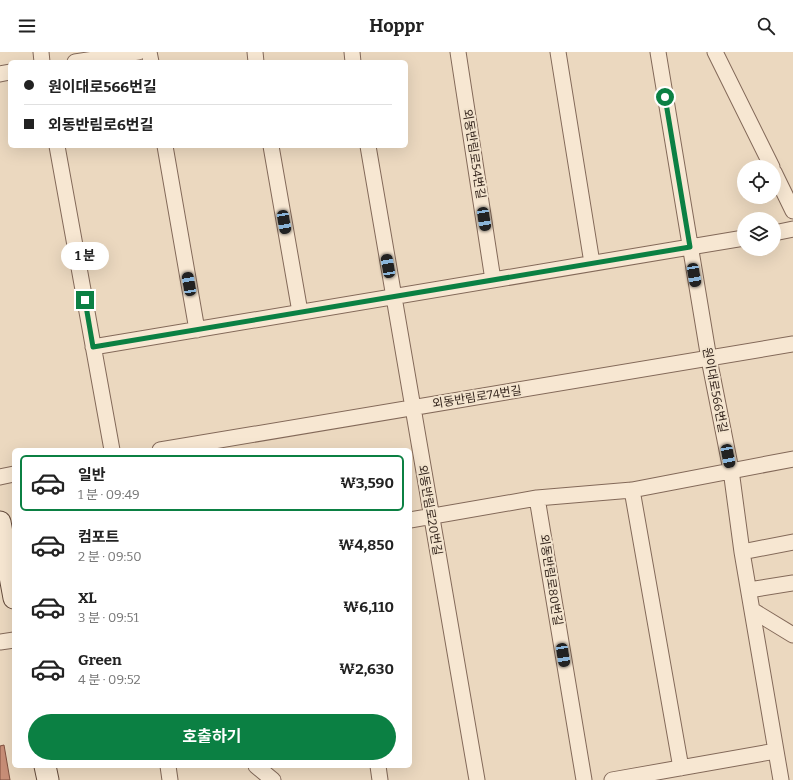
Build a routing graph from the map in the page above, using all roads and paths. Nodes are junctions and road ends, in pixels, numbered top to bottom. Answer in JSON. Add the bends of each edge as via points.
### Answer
{"nodes":[{"id":1,"x":138,"y":52,"type":"edge"},
{"id":2,"x":458,"y":52,"type":"edge"},
{"id":3,"x":558,"y":52,"type":"edge"},
{"id":4,"x":658,"y":52,"type":"edge"},
{"id":5,"x":715,"y":52,"type":"edge"},
{"id":6,"x":88,"y":60,"type":"edge"},
{"id":7,"x":57,"y":148,"type":"edge"},
{"id":8,"x":165,"y":148,"type":"edge"},
{"id":9,"x":271,"y":148,"type":"edge"},
{"id":10,"x":368,"y":148,"type":"edge"},
{"id":11,"x":769,"y":160,"type":"edge"},
{"id":12,"x":781,"y":186,"type":"edge"},
{"id":13,"x":793,"y":211,"type":"edge"},
{"id":14,"x":793,"y":229,"type":"edge"},
{"id":15,"x":781,"y":231,"type":"edge"},
{"id":16,"x":737,"y":239,"type":"edge"},
{"id":17,"x":690,"y":247,"type":"junction"},
{"id":18,"x":592,"y":263,"type":"junction"},
{"id":19,"x":493,"y":280,"type":"junction"},
{"id":20,"x":393,"y":296,"type":"junction"},
{"id":21,"x":300,"y":312,"type":"junction"},
{"id":22,"x":197,"y":330,"type":"junction"},
{"id":23,"x":793,"y":344,"type":"edge"},
{"id":24,"x":93,"y":347,"type":"junction"},
{"id":25,"x":709,"y":358,"type":"junction"},
{"id":26,"x":412,"y":408,"type":"junction"},
{"id":27,"x":112,"y":448,"type":"edge"},
{"id":28,"x":172,"y":448,"type":"edge"},
{"id":29,"x":793,"y":459,"type":"edge"},
{"id":30,"x":731,"y":470,"type":"junction"},
{"id":31,"x":12,"y":474,"type":"edge"},
{"id":32,"x":0,"y":477,"type":"edge"},
{"id":33,"x":632,"y":490,"type":"junction"},
{"id":34,"x":537,"y":498,"type":"junction"},
{"id":35,"x":431,"y":516,"type":"junction"},
{"id":36,"x":412,"y":520,"type":"edge"},
{"id":37,"x":0,"y":522,"type":"edge"},
{"id":38,"x":793,"y":542,"type":"edge"},
{"id":39,"x":742,"y":552,"type":"junction"},
{"id":40,"x":793,"y":583,"type":"edge"},
{"id":41,"x":12,"y":587,"type":"edge"},
{"id":42,"x":749,"y":590,"type":"junction"},
{"id":43,"x":752,"y":610,"type":"junction"},
{"id":44,"x":793,"y":635,"type":"edge"},
{"id":45,"x":12,"y":640,"type":"edge"},
{"id":46,"x":0,"y":642,"type":"edge"},
{"id":47,"x":776,"y":751,"type":"junction"},
{"id":48,"x":45,"y":768,"type":"edge"},
{"id":49,"x":168,"y":768,"type":"edge"},
{"id":50,"x":259,"y":768,"type":"edge"},
{"id":51,"x":274,"y":768,"type":"edge"},
{"id":52,"x":378,"y":768,"type":"edge"},
{"id":53,"x":682,"y":768,"type":"junction"},
{"id":54,"x":48,"y":780,"type":"edge"},
{"id":55,"x":170,"y":780,"type":"edge"},
{"id":56,"x":274,"y":780,"type":"edge"},
{"id":57,"x":380,"y":780,"type":"edge"},
{"id":58,"x":476,"y":780,"type":"edge"},
{"id":59,"x":584,"y":780,"type":"edge"},
{"id":60,"x":612,"y":780,"type":"edge"},
{"id":61,"x":781,"y":780,"type":"edge"}],
"edges":[{"from":1,"to":6,"type":"street"},
{"from":2,"to":19,"type":"street","name":"외동반림로54번길"},
{"from":3,"to":18,"type":"street"},
{"from":4,"to":17,"type":"street","name":"원이대로566번길"},
{"from":5,"to":11,"type":"street"},
{"from":7,"to":24,"type":"street"},
{"from":8,"to":22,"type":"street"},
{"from":9,"to":21,"type":"street"},
{"from":10,"to":20,"type":"street","name":"외동반림로20번길"},
{"from":12,"to":13,"type":"street"},
{"from":14,"to":15,"type":"street"},
{"from":16,"to":17,"type":"street"},
{"from":17,"to":18,"type":"street"},
{"from":17,"to":25,"type":"street","name":"원이대로566번길"},
{"from":18,"to":19,"type":"street"},
{"from":19,"to":20,"type":"street"},
{"from":20,"to":21,"type":"street"},
{"from":20,"to":26,"type":"street","name":"외동반림로20번길"},
{"from":21,"to":22,"type":"street"},
{"from":22,"to":24,"type":"street"},
{"from":23,"to":25,"type":"street","name":"외동반림로74번길"},
{"from":24,"to":27,"type":"street"},
{"from":25,"to":26,"type":"street","name":"외동반림로74번길"},
{"from":25,"to":30,"type":"street","name":"원이대로566번길"},
{"from":26,"to":28,"type":"street","name":"외동반림로74번길"},
{"from":26,"to":35,"type":"street","name":"외동반림로20번길"},
{"from":29,"to":30,"type":"street"},
{"from":30,"to":33,"type":"street"},
{"from":30,"to":39,"type":"street","name":"원이대로566번길"},
{"from":31,"to":32,"type":"street"},
{"from":33,"to":34,"type":"street"},
{"from":33,"to":53,"type":"street"},
{"from":34,"to":35,"type":"street"},
{"from":34,"to":59,"type":"street","name":"외동반림로80번길"},
{"from":35,"to":36,"type":"street"},
{"from":35,"to":58,"type":"street","name":"외동반림로20번길"},
{"from":37,"to":41,"type":"main road"},
{"from":38,"to":39,"type":"street"},
{"from":39,"to":42,"type":"street","name":"원이대로566번길"},
{"from":40,"to":42,"type":"street"},
{"from":42,"to":43,"type":"street","name":"원이대로566번길"},
{"from":43,"to":44,"type":"street"},
{"from":43,"to":47,"type":"street","name":"원이대로566번길"},
{"from":45,"to":46,"type":"street"},
{"from":47,"to":53,"type":"street"},
{"from":47,"to":61,"type":"street","name":"원이대로566번길"},
{"from":48,"to":54,"type":"main road"},
{"from":49,"to":55,"type":"street"},
{"from":50,"to":56,"type":"street"},
{"from":51,"to":56,"type":"street"},
{"from":52,"to":57,"type":"street"},
{"from":53,"to":60,"type":"street"}]}
